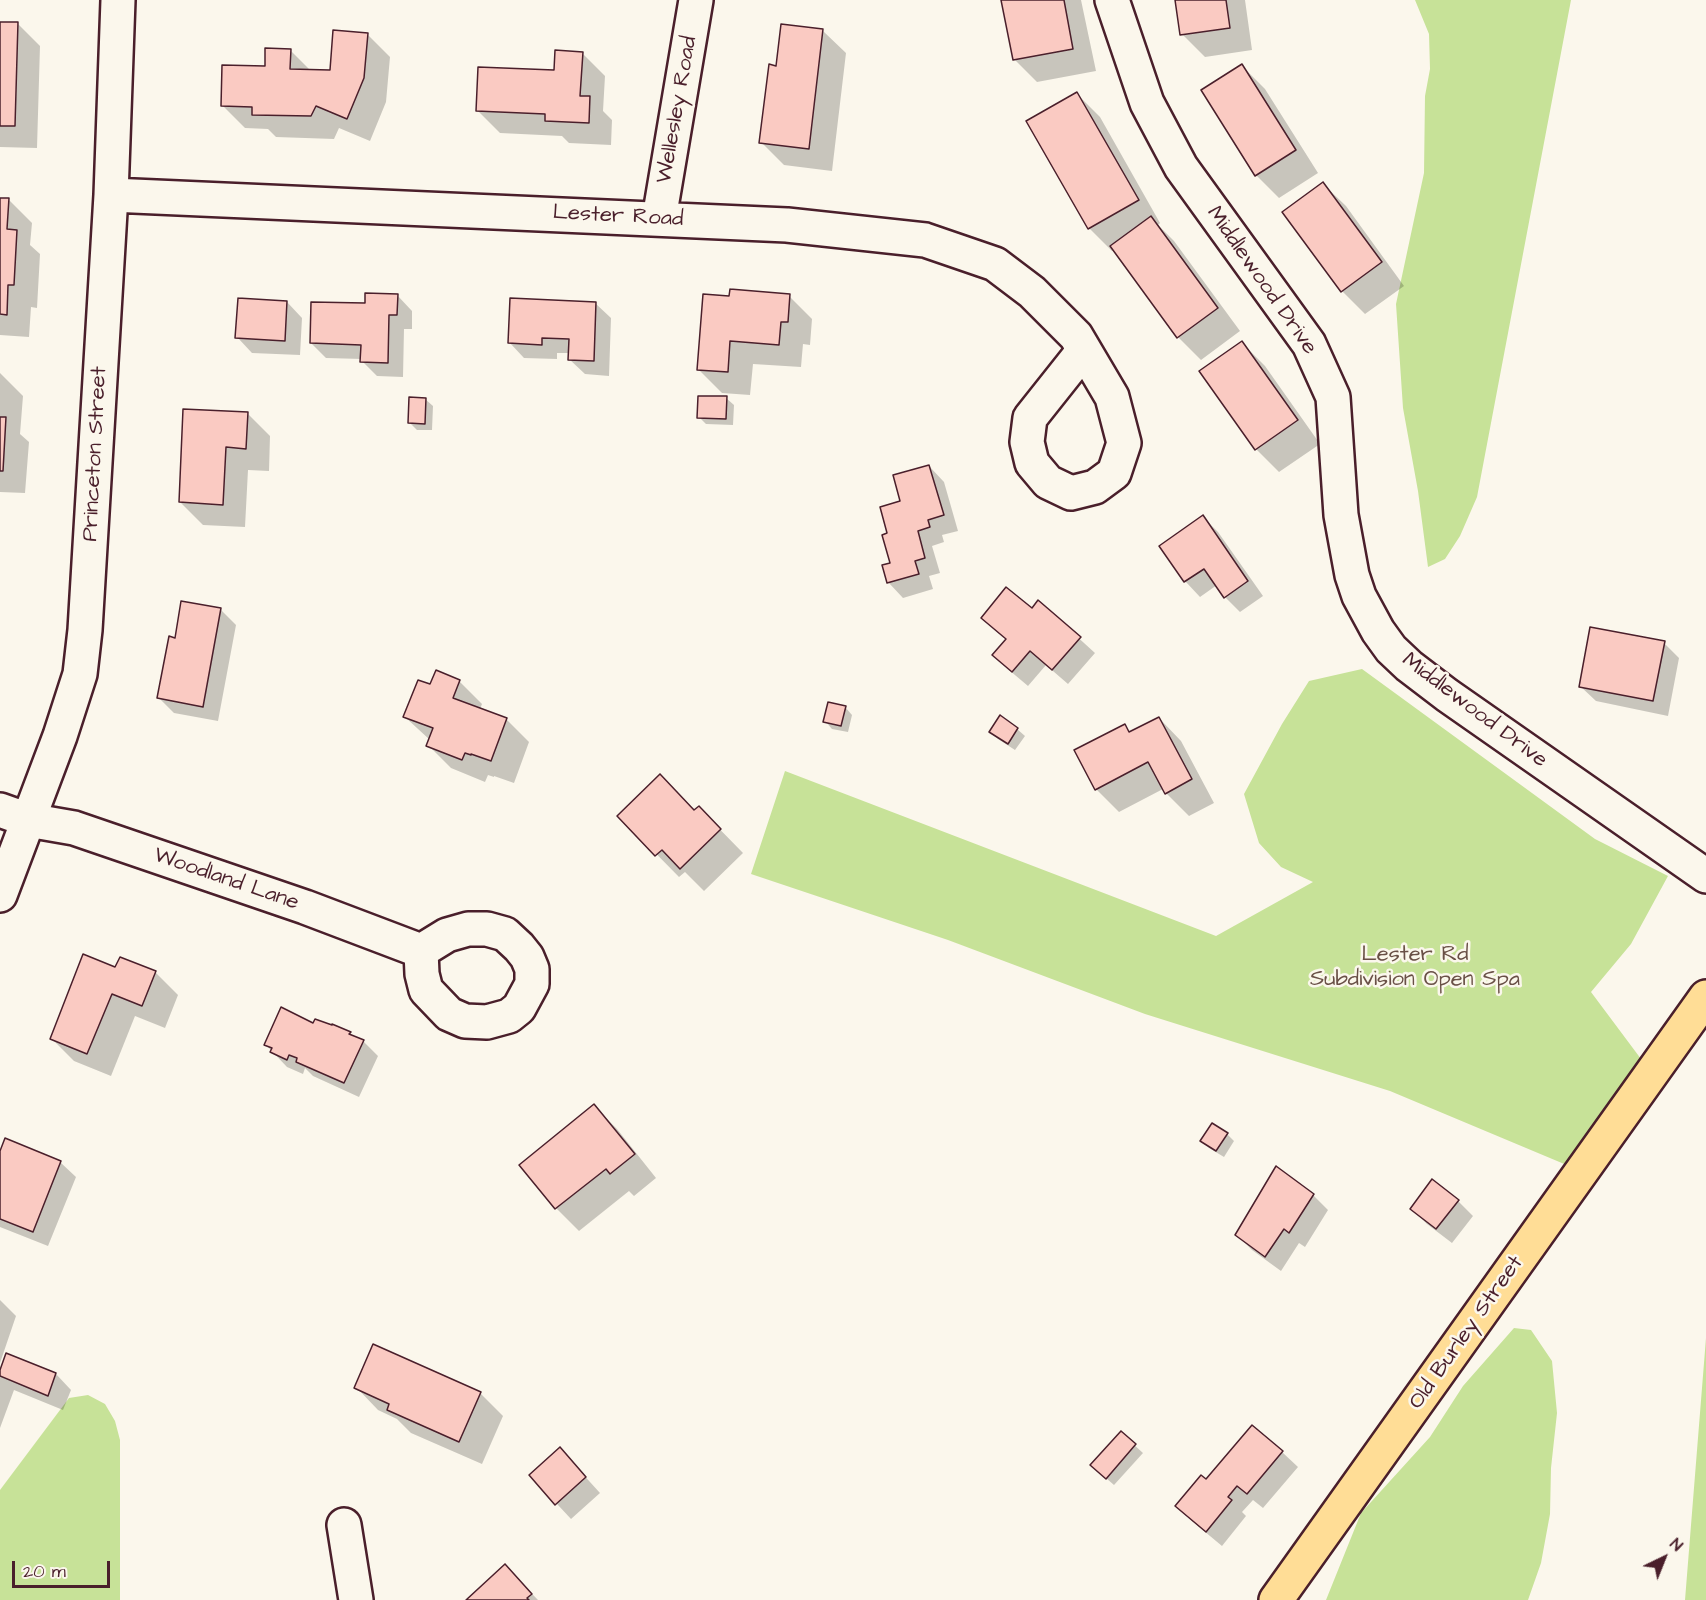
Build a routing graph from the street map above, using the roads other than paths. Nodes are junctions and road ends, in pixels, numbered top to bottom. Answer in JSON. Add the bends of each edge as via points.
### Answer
{"nodes":[{"id":1,"x":118,"y":0,"type":"edge"},
{"id":2,"x":696,"y":0,"type":"edge"},
{"id":3,"x":1112,"y":0,"type":"edge"},
{"id":4,"x":111,"y":195,"type":"junction"},
{"id":5,"x":659,"y":219,"type":"junction"},
{"id":6,"x":1084,"y":350,"type":"dead end"},
{"id":7,"x":14,"y":815,"type":"edge"},
{"id":8,"x":1706,"y":876,"type":"edge"},
{"id":9,"x":0,"y":895,"type":"edge"},
{"id":10,"x":421,"y":951,"type":"dead end"},
{"id":11,"x":1706,"y":997,"type":"edge"},
{"id":12,"x":344,"y":1525,"type":"dead end"},
{"id":13,"x":356,"y":1600,"type":"edge"},
{"id":14,"x":1276,"y":1600,"type":"edge"}],
"edges":[{"from":1,"to":4,"type":"street","name":"Princeton Street"},
{"from":2,"to":5,"type":"street","name":"Wellesley Road"},
{"from":3,"to":8,"type":"street","name":"Middlewood Drive","via":[[1147,103],[1181,167],[1309,344],[1333,397],[1341,515],[1352,575],[1378,631],[1391,649],[1447,695]]},
{"from":4,"to":5,"type":"street","name":"Lester Road"},
{"from":4,"to":7,"type":"street","name":"Princeton Street","via":[[80,674],[60,736]]},
{"from":5,"to":6,"type":"street","name":"Lester Road","via":[[787,225],[925,240],[995,264],[1032,291],[1076,336]]},
{"from":7,"to":9,"type":"street","name":"Princeton Street"},
{"from":7,"to":10,"type":"street","name":"Woodland Lane","via":[[74,828]]},
{"from":11,"to":14,"type":"main road","name":"Old Burley Street"},
{"from":12,"to":13,"type":"street"}]}
